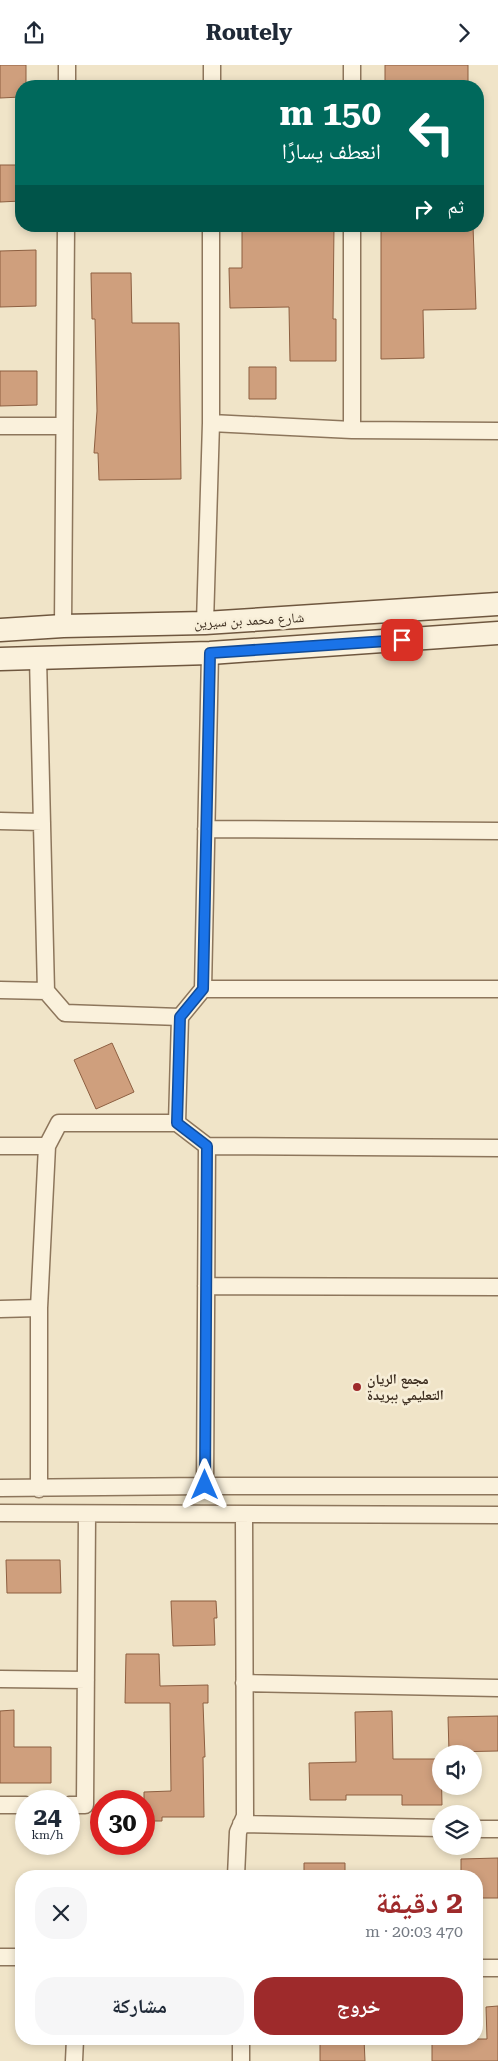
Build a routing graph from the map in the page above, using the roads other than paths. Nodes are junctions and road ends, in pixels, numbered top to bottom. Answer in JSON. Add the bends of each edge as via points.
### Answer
{"nodes":[{"id":1,"x":67,"y":65,"type":"edge"},
{"id":2,"x":212,"y":65,"type":"edge"},
{"id":3,"x":352,"y":65,"type":"edge"},
{"id":4,"x":67,"y":80,"type":"edge"},
{"id":5,"x":212,"y":80,"type":"edge"},
{"id":6,"x":352,"y":80,"type":"edge"},
{"id":7,"x":66,"y":232,"type":"edge"},
{"id":8,"x":211,"y":232,"type":"edge"},
{"id":9,"x":352,"y":232,"type":"edge"},
{"id":10,"x":211,"y":423,"type":"junction"},
{"id":11,"x":0,"y":426,"type":"edge"},
{"id":12,"x":64,"y":426,"type":"junction"},
{"id":13,"x":352,"y":430,"type":"junction"},
{"id":14,"x":498,"y":431,"type":"edge"},
{"id":15,"x":498,"y":604,"type":"edge"},
{"id":16,"x":205,"y":623,"type":"junction"},
{"id":17,"x":63,"y":626,"type":"junction"},
{"id":18,"x":0,"y":630,"type":"edge"},
{"id":19,"x":498,"y":633,"type":"edge"},
{"id":20,"x":210,"y":653,"type":"junction"},
{"id":21,"x":38,"y":658,"type":"junction"},
{"id":22,"x":0,"y":659,"type":"edge"},
{"id":23,"x":0,"y":821,"type":"edge"},
{"id":24,"x":42,"y":822,"type":"junction"},
{"id":25,"x":206,"y":829,"type":"junction"},
{"id":26,"x":498,"y":831,"type":"edge"},
{"id":27,"x":203,"y":989,"type":"junction"},
{"id":28,"x":498,"y":989,"type":"edge"},
{"id":29,"x":0,"y":990,"type":"edge"},
{"id":30,"x":46,"y":991,"type":"junction"},
{"id":31,"x":180,"y":1017,"type":"junction"},
{"id":32,"x":177,"y":1123,"type":"junction"},
{"id":33,"x":0,"y":1146,"type":"edge"},
{"id":34,"x":47,"y":1146,"type":"junction"},
{"id":35,"x":207,"y":1146,"type":"junction"},
{"id":36,"x":498,"y":1149,"type":"edge"},
{"id":37,"x":206,"y":1286,"type":"junction"},
{"id":38,"x":498,"y":1287,"type":"edge"},
{"id":39,"x":39,"y":1308,"type":"junction"},
{"id":40,"x":0,"y":1309,"type":"edge"},
{"id":41,"x":205,"y":1485,"type":"junction"},
{"id":42,"x":498,"y":1486,"type":"edge"},
{"id":43,"x":0,"y":1488,"type":"edge"},
{"id":44,"x":39,"y":1489,"type":"junction"},
{"id":45,"x":0,"y":1513,"type":"edge"},
{"id":46,"x":86,"y":1515,"type":"junction"},
{"id":47,"x":244,"y":1515,"type":"junction"},
{"id":48,"x":498,"y":1515,"type":"edge"},
{"id":49,"x":0,"y":1679,"type":"edge"},
{"id":50,"x":86,"y":1680,"type":"junction"},
{"id":51,"x":244,"y":1683,"type":"junction"},
{"id":52,"x":498,"y":1688,"type":"edge"},
{"id":53,"x":0,"y":1805,"type":"edge"},
{"id":54,"x":15,"y":1805,"type":"edge"},
{"id":55,"x":80,"y":1805,"type":"edge"},
{"id":56,"x":241,"y":1824,"type":"junction"},
{"id":57,"x":432,"y":1828,"type":"edge"},
{"id":58,"x":482,"y":1829,"type":"edge"},
{"id":59,"x":498,"y":1829,"type":"edge"},
{"id":60,"x":236,"y":1870,"type":"edge"},
{"id":61,"x":0,"y":1957,"type":"edge"},
{"id":62,"x":15,"y":1957,"type":"edge"},
{"id":63,"x":483,"y":1968,"type":"edge"},
{"id":64,"x":498,"y":1969,"type":"edge"},
{"id":65,"x":75,"y":2045,"type":"edge"},
{"id":66,"x":241,"y":2045,"type":"edge"},
{"id":67,"x":74,"y":2061,"type":"edge"},
{"id":68,"x":241,"y":2061,"type":"edge"}],
"edges":[{"from":1,"to":4,"type":"street"},
{"from":2,"to":5,"type":"street"},
{"from":3,"to":6,"type":"street"},
{"from":7,"to":12,"type":"street"},
{"from":8,"to":10,"type":"street"},
{"from":9,"to":13,"type":"street"},
{"from":10,"to":13,"type":"street"},
{"from":10,"to":16,"type":"street"},
{"from":11,"to":12,"type":"street"},
{"from":12,"to":17,"type":"street"},
{"from":13,"to":14,"type":"street"},
{"from":15,"to":16,"type":"street","name":"شارع محمد بن سيرين"},
{"from":16,"to":17,"type":"street","name":"شارع محمد بن سيرين"},
{"from":17,"to":18,"type":"street","name":"شارع محمد بن سيرين"},
{"from":19,"to":20,"type":"street"},
{"from":20,"to":21,"type":"street"},
{"from":20,"to":25,"type":"street"},
{"from":21,"to":22,"type":"street"},
{"from":21,"to":24,"type":"street"},
{"from":23,"to":24,"type":"street"},
{"from":24,"to":30,"type":"street"},
{"from":25,"to":26,"type":"street"},
{"from":25,"to":27,"type":"street"},
{"from":27,"to":28,"type":"street"},
{"from":27,"to":31,"type":"street"},
{"from":29,"to":30,"type":"street"},
{"from":30,"to":31,"type":"street","via":[[65,1013]]},
{"from":31,"to":32,"type":"street"},
{"from":32,"to":34,"type":"street","via":[[59,1123]]},
{"from":32,"to":35,"type":"street"},
{"from":33,"to":34,"type":"street"},
{"from":34,"to":39,"type":"street"},
{"from":35,"to":36,"type":"street"},
{"from":35,"to":37,"type":"street"},
{"from":37,"to":38,"type":"street"},
{"from":37,"to":41,"type":"street"},
{"from":39,"to":40,"type":"street"},
{"from":39,"to":44,"type":"street"},
{"from":41,"to":42,"type":"street"},
{"from":41,"to":44,"type":"street"},
{"from":43,"to":44,"type":"street"},
{"from":45,"to":46,"type":"street"},
{"from":46,"to":47,"type":"street"},
{"from":46,"to":50,"type":"street"},
{"from":47,"to":48,"type":"street"},
{"from":47,"to":51,"type":"street"},
{"from":49,"to":50,"type":"street"},
{"from":50,"to":55,"type":"street","via":[[85,1805]]},
{"from":51,"to":52,"type":"street"},
{"from":51,"to":56,"type":"street","via":[[245,1817]]},
{"from":53,"to":54,"type":"street"},
{"from":56,"to":57,"type":"street"},
{"from":56,"to":60,"type":"street"},
{"from":58,"to":59,"type":"street"},
{"from":61,"to":62,"type":"street"},
{"from":63,"to":64,"type":"street"},
{"from":65,"to":67,"type":"street"},
{"from":66,"to":68,"type":"street"}]}
